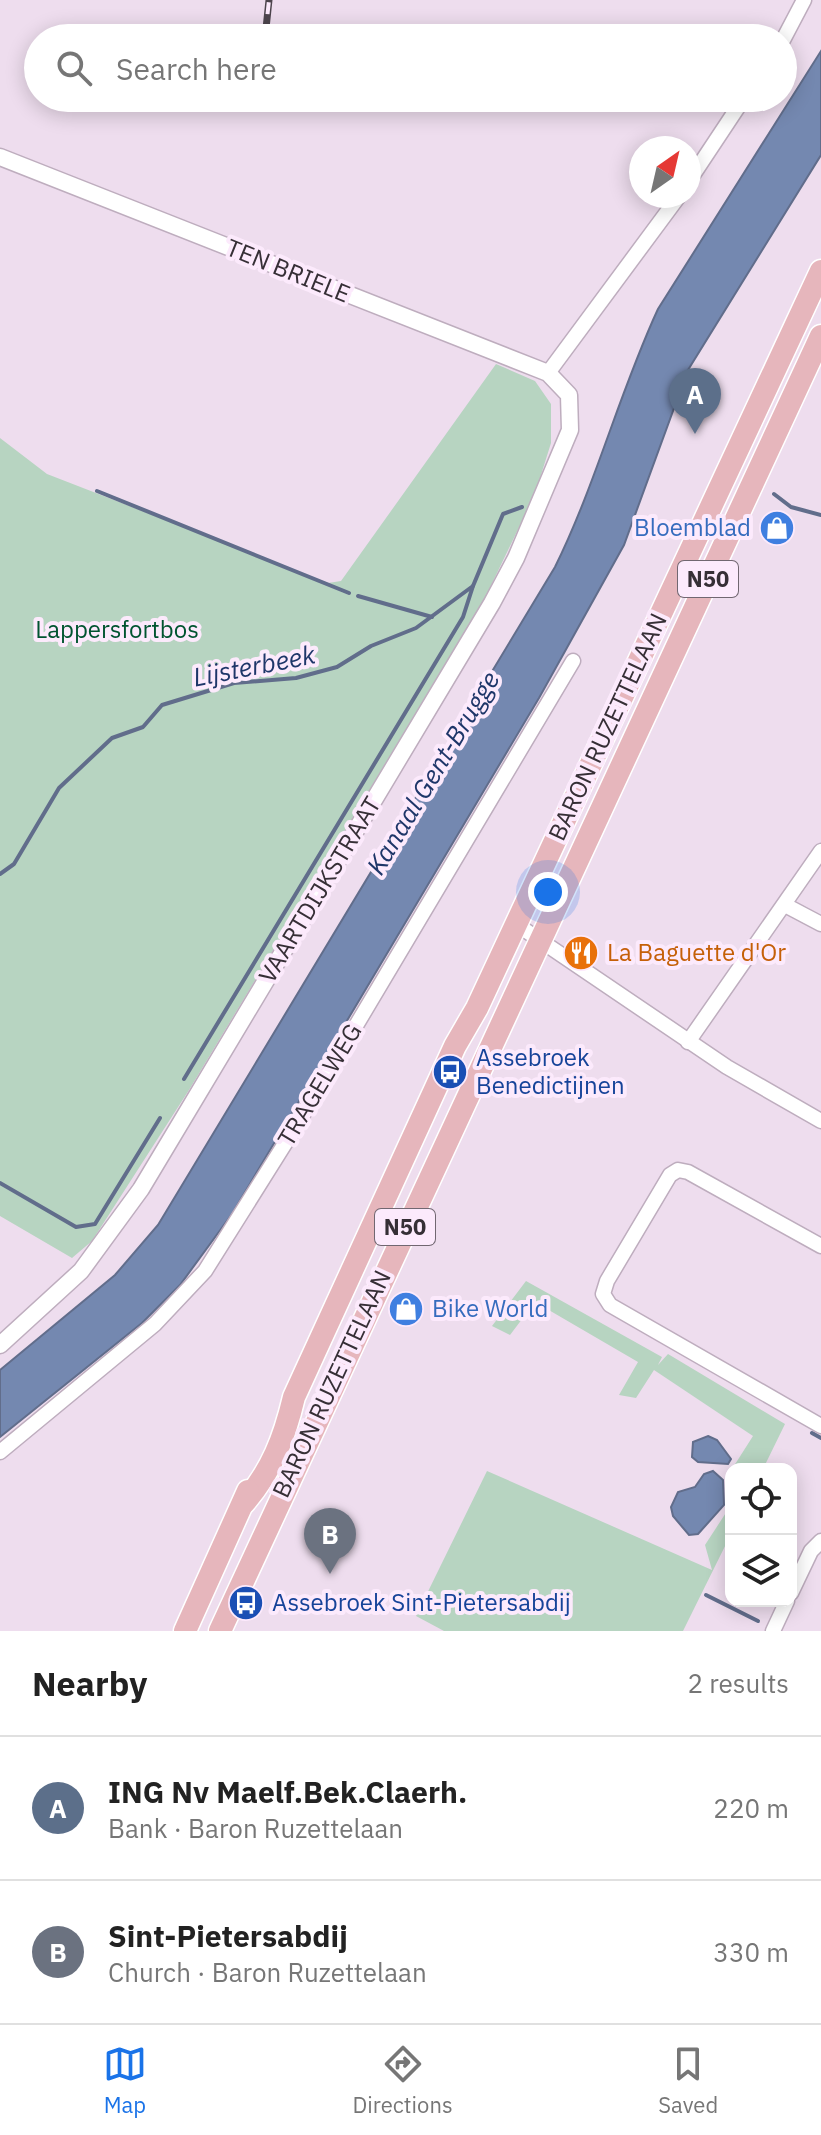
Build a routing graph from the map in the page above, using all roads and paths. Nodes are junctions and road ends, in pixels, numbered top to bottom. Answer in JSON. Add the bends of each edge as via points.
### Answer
{"nodes":[{"id":1,"x":804,"y":0,"type":"edge"},
{"id":2,"x":791,"y":24,"type":"edge"},
{"id":3,"x":735,"y":112,"type":"edge"},
{"id":4,"x":0,"y":157,"type":"edge"},
{"id":5,"x":701,"y":163,"type":"edge"},
{"id":6,"x":670,"y":208,"type":"edge"},
{"id":7,"x":821,"y":271,"type":"edge"},
{"id":8,"x":821,"y":336,"type":"edge"},
{"id":9,"x":548,"y":373,"type":"junction"},
{"id":10,"x":569,"y":395,"type":"joint"},
{"id":11,"x":573,"y":661,"type":"dead end"},
{"id":12,"x":821,"y":851,"type":"edge"},
{"id":13,"x":785,"y":905,"type":"junction"},
{"id":14,"x":516,"y":924,"type":"junction"},
{"id":15,"x":821,"y":924,"type":"edge"},
{"id":16,"x":544,"y":930,"type":"junction"},
{"id":17,"x":688,"y":1042,"type":"junction"},
{"id":18,"x":821,"y":1121,"type":"edge"},
{"id":19,"x":821,"y":1246,"type":"edge"},
{"id":20,"x":0,"y":1345,"type":"edge"},
{"id":21,"x":821,"y":1426,"type":"edge"},
{"id":22,"x":0,"y":1452,"type":"edge"},
{"id":23,"x":821,"y":1541,"type":"edge"},
{"id":24,"x":797,"y":1580,"type":"edge"},
{"id":25,"x":784,"y":1607,"type":"edge"},
{"id":26,"x":185,"y":1631,"type":"edge"},
{"id":27,"x":220,"y":1631,"type":"edge"},
{"id":28,"x":773,"y":1631,"type":"edge"}],
"edges":[{"from":1,"to":2,"type":"street"},
{"from":3,"to":5,"type":"street"},
{"from":4,"to":9,"type":"street","name":"TEN BRIELE"},
{"from":6,"to":9,"type":"street"},
{"from":7,"to":14,"type":"main road","name":"BARON RUZETTELAAN","number":"N50"},
{"from":8,"to":16,"type":"main road","name":"BARON RUZETTELAAN","number":"N50","via":[[594,821],[572,848],[553,886]]},
{"from":9,"to":10,"type":"street","name":"TEN BRIELE"},
{"from":10,"to":20,"type":"street","name":"VAARTDIJKSTRAAT","via":[[570,430],[516,558],[478,628],[141,1189],[81,1271]]},
{"from":11,"to":22,"type":"street","name":"TRAGELWEG","via":[[205,1271],[145,1333]]},
{"from":12,"to":13,"type":"street"},
{"from":13,"to":15,"type":"street"},
{"from":13,"to":17,"type":"street"},
{"from":14,"to":16,"type":"street"},
{"from":14,"to":26,"type":"main road","name":"BARON RUZETTELAAN","number":"N50","via":[[294,1397],[284,1439],[267,1476],[244,1503]]},
{"from":16,"to":17,"type":"street"},
{"from":16,"to":27,"type":"main road","name":"BARON RUZETTELAAN","number":"N50"},
{"from":17,"to":18,"type":"street"},
{"from":19,"to":21,"type":"street","via":[[678,1170],[670,1175],[603,1294],[610,1305]]},
{"from":23,"to":24,"type":"street"},
{"from":25,"to":28,"type":"street"}]}
